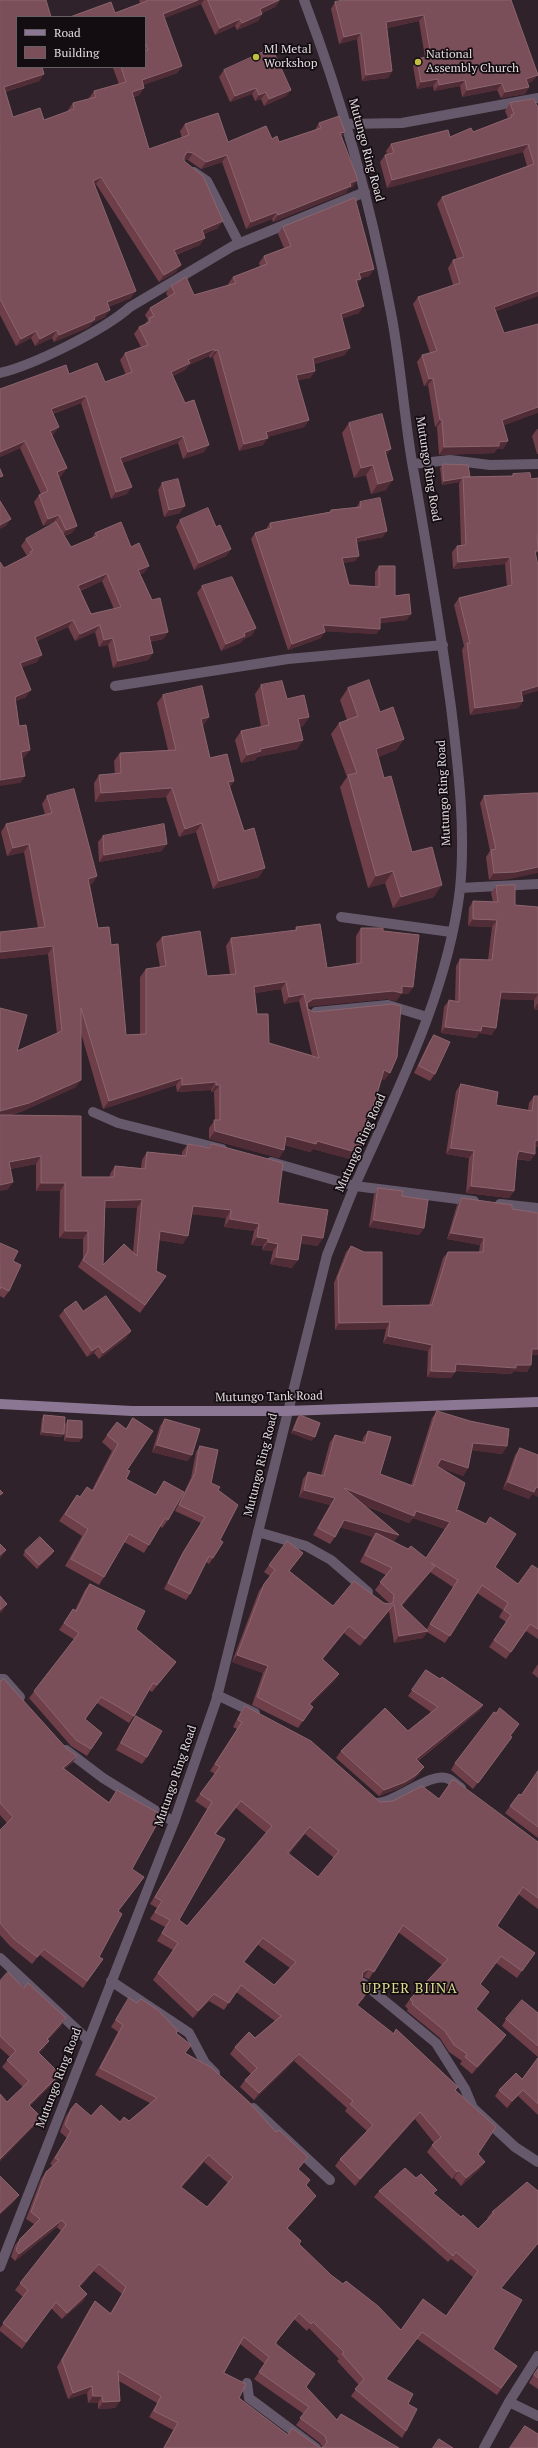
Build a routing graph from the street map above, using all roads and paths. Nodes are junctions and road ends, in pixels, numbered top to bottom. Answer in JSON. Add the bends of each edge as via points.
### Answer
{"nodes":[{"id":1,"x":304,"y":0,"type":"edge"},
{"id":2,"x":538,"y":98,"type":"edge"},
{"id":3,"x":347,"y":124,"type":"junction"},
{"id":4,"x":185,"y":165,"type":"edge"},
{"id":5,"x":365,"y":192,"type":"junction"},
{"id":6,"x":239,"y":243,"type":"junction"},
{"id":7,"x":0,"y":373,"type":"edge"},
{"id":8,"x":412,"y":464,"type":"junction"},
{"id":9,"x":538,"y":464,"type":"edge"},
{"id":10,"x":443,"y":644,"type":"junction"},
{"id":11,"x":115,"y":686,"type":"dead end"},
{"id":12,"x":538,"y":884,"type":"edge"},
{"id":13,"x":460,"y":888,"type":"junction"},
{"id":14,"x":341,"y":918,"type":"dead end"},
{"id":15,"x":451,"y":932,"type":"junction"},
{"id":16,"x":308,"y":1013,"type":"edge"},
{"id":17,"x":427,"y":1017,"type":"junction"},
{"id":18,"x":93,"y":1112,"type":"dead end"},
{"id":19,"x":231,"y":1151,"type":"edge"},
{"id":20,"x":260,"y":1160,"type":"edge"},
{"id":21,"x":355,"y":1186,"type":"junction"},
{"id":22,"x":538,"y":1208,"type":"edge"},
{"id":23,"x":538,"y":1402,"type":"edge"},
{"id":24,"x":0,"y":1404,"type":"edge"},
{"id":25,"x":287,"y":1411,"type":"junction"},
{"id":26,"x":258,"y":1532,"type":"junction"},
{"id":27,"x":377,"y":1600,"type":"edge"},
{"id":28,"x":0,"y":1679,"type":"edge"},
{"id":29,"x":218,"y":1695,"type":"junction"},
{"id":30,"x":25,"y":1703,"type":"edge"},
{"id":31,"x":265,"y":1718,"type":"edge"},
{"id":32,"x":56,"y":1739,"type":"edge"},
{"id":33,"x":472,"y":1796,"type":"edge"},
{"id":34,"x":371,"y":1798,"type":"edge"},
{"id":35,"x":174,"y":1822,"type":"junction"},
{"id":36,"x":0,"y":1958,"type":"edge"},
{"id":37,"x":111,"y":1981,"type":"junction"},
{"id":38,"x":363,"y":1983,"type":"edge"},
{"id":39,"x":88,"y":2040,"type":"junction"},
{"id":40,"x":222,"y":2079,"type":"edge"},
{"id":41,"x":245,"y":2100,"type":"edge"},
{"id":42,"x":538,"y":2162,"type":"edge"},
{"id":43,"x":330,"y":2180,"type":"dead end"},
{"id":44,"x":0,"y":2267,"type":"edge"},
{"id":45,"x":538,"y":2356,"type":"edge"},
{"id":46,"x":247,"y":2383,"type":"edge"},
{"id":47,"x":509,"y":2402,"type":"junction"},
{"id":48,"x":538,"y":2416,"type":"edge"},
{"id":49,"x":316,"y":2448,"type":"edge"},
{"id":50,"x":484,"y":2448,"type":"edge"}],
"edges":[{"from":1,"to":3,"type":"street","name":"Mutungo Ring Road"},
{"from":2,"to":3,"type":"street","via":[[402,123]]},
{"from":3,"to":5,"type":"street","name":"Mutungo Ring Road"},
{"from":4,"to":6,"type":"street","via":[[207,181]]},
{"from":5,"to":6,"type":"street"},
{"from":5,"to":8,"type":"street","name":"Mutungo Ring Road","via":[[392,315]]},
{"from":6,"to":7,"type":"street","via":[[80,339]]},
{"from":8,"to":9,"type":"street","via":[[450,460],[490,465]]},
{"from":8,"to":10,"type":"street","name":"Mutungo Ring Road"},
{"from":10,"to":11,"type":"street","via":[[288,658]]},
{"from":10,"to":13,"type":"street","name":"Mutungo Ring Road","via":[[458,763],[462,824]]},
{"from":12,"to":13,"type":"street"},
{"from":13,"to":15,"type":"street","name":"Mutungo Ring Road"},
{"from":14,"to":15,"type":"street"},
{"from":15,"to":17,"type":"street","name":"Mutungo Ring Road","via":[[447,955]]},
{"from":16,"to":17,"type":"street","via":[[388,1005]]},
{"from":17,"to":21,"type":"street","name":"Mutungo Ring Road","via":[[402,1083]]},
{"from":18,"to":19,"type":"street","via":[[118,1123]]},
{"from":20,"to":21,"type":"street"},
{"from":21,"to":22,"type":"street"},
{"from":21,"to":25,"type":"street","name":"Mutungo Ring Road","via":[[327,1255]]},
{"from":23,"to":25,"type":"street","name":"Mutungo Tank Road"},
{"from":24,"to":25,"type":"street","name":"Mutungo Tank Road","via":[[132,1411]]},
{"from":25,"to":26,"type":"street","name":"Mutungo Ring Road"},
{"from":26,"to":27,"type":"street","via":[[306,1546],[331,1560]]},
{"from":26,"to":29,"type":"street","name":"Mutungo Ring Road"},
{"from":28,"to":30,"type":"street","via":[[4,1679]]},
{"from":29,"to":31,"type":"street"},
{"from":29,"to":35,"type":"street","name":"Mutungo Ring Road"},
{"from":32,"to":35,"type":"street","via":[[67,1751],[102,1778]]},
{"from":33,"to":34,"type":"street","via":[[448,1778],[440,1777],[385,1803],[377,1803]]},
{"from":35,"to":37,"type":"street","name":"Mutungo Ring Road"},
{"from":36,"to":39,"type":"street"},
{"from":37,"to":39,"type":"street","name":"Mutungo Ring Road"},
{"from":37,"to":40,"type":"street","via":[[189,2033],[205,2063]]},
{"from":38,"to":42,"type":"street","via":[[436,2043],[465,2088],[473,2108],[515,2147]]},
{"from":39,"to":44,"type":"street","name":"Mutungo Ring Road"},
{"from":41,"to":43,"type":"street"},
{"from":45,"to":47,"type":"street"},
{"from":46,"to":49,"type":"street","via":[[248,2398]]},
{"from":47,"to":48,"type":"street"},
{"from":47,"to":50,"type":"street"}]}
